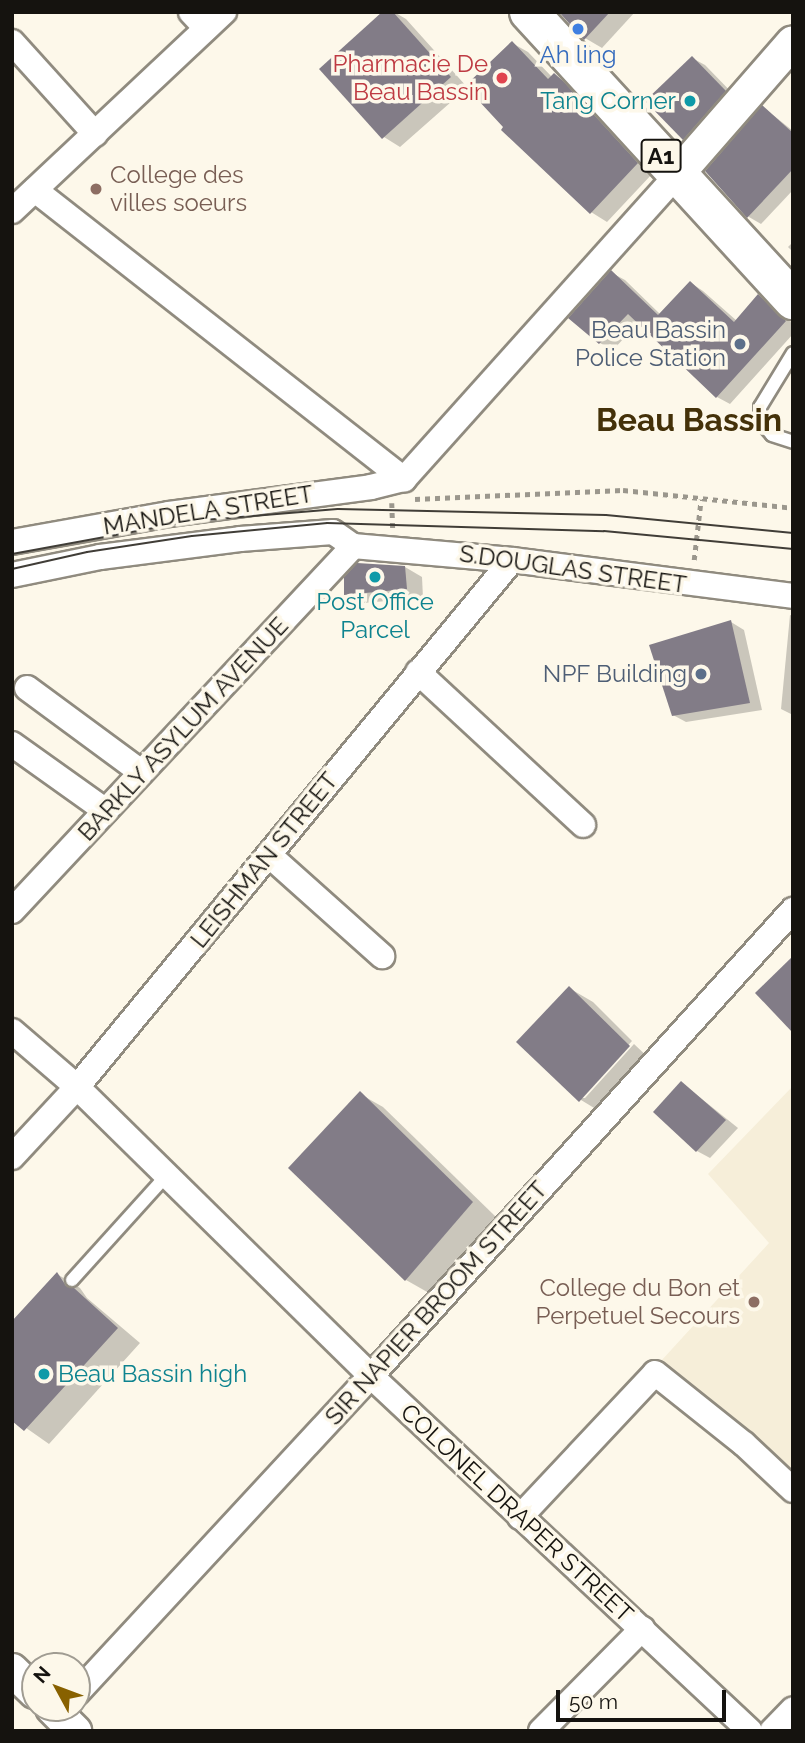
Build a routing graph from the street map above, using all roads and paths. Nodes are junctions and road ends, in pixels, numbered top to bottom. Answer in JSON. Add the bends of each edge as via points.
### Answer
{"nodes":[{"id":1,"x":529,"y":12,"type":"edge"},
{"id":2,"x":207,"y":17,"type":"edge"},
{"id":3,"x":793,"y":42,"type":"edge"},
{"id":4,"x":12,"y":43,"type":"edge"},
{"id":5,"x":95,"y":134,"type":"junction"},
{"id":6,"x":677,"y":175,"type":"junction"},
{"id":7,"x":34,"y":190,"type":"junction"},
{"id":8,"x":12,"y":211,"type":"edge"},
{"id":9,"x":793,"y":300,"type":"edge"},
{"id":10,"x":793,"y":354,"type":"edge"},
{"id":11,"x":793,"y":442,"type":"edge"},
{"id":12,"x":404,"y":479,"type":"junction"},
{"id":13,"x":701,"y":499,"type":"junction"},
{"id":14,"x":793,"y":509,"type":"edge"},
{"id":15,"x":12,"y":541,"type":"edge"},
{"id":16,"x":362,"y":546,"type":"junction"},
{"id":17,"x":512,"y":560,"type":"junction"},
{"id":18,"x":12,"y":575,"type":"edge"},
{"id":19,"x":692,"y":585,"type":"junction"},
{"id":20,"x":793,"y":596,"type":"edge"},
{"id":21,"x":418,"y":672,"type":"junction"},
{"id":22,"x":27,"y":688,"type":"dead end"},
{"id":23,"x":12,"y":744,"type":"edge"},
{"id":24,"x":141,"y":772,"type":"junction"},
{"id":25,"x":106,"y":811,"type":"junction"},
{"id":26,"x":583,"y":825,"type":"dead end"},
{"id":27,"x":269,"y":855,"type":"junction"},
{"id":28,"x":12,"y":911,"type":"edge"},
{"id":29,"x":793,"y":911,"type":"edge"},
{"id":30,"x":382,"y":956,"type":"dead end"},
{"id":31,"x":12,"y":1031,"type":"edge"},
{"id":32,"x":77,"y":1087,"type":"junction"},
{"id":33,"x":12,"y":1157,"type":"edge"},
{"id":34,"x":167,"y":1175,"type":"junction"},
{"id":35,"x":72,"y":1280,"type":"dead end"},
{"id":36,"x":371,"y":1376,"type":"junction"},
{"id":37,"x":793,"y":1490,"type":"edge"},
{"id":38,"x":520,"y":1517,"type":"junction"},
{"id":39,"x":642,"y":1629,"type":"junction"},
{"id":40,"x":91,"y":1683,"type":"edge"},
{"id":41,"x":793,"y":1709,"type":"edge"},
{"id":42,"x":541,"y":1731,"type":"edge"},
{"id":43,"x":750,"y":1731,"type":"edge"},
{"id":44,"x":772,"y":1731,"type":"edge"}],
"edges":[{"from":1,"to":6,"type":"main road","number":"A1"},
{"from":2,"to":5,"type":"street"},
{"from":3,"to":6,"type":"street"},
{"from":4,"to":5,"type":"street"},
{"from":5,"to":7,"type":"street"},
{"from":6,"to":9,"type":"main road","number":"A1"},
{"from":6,"to":12,"type":"street"},
{"from":7,"to":8,"type":"street"},
{"from":7,"to":12,"type":"street"},
{"from":10,"to":11,"type":"lane","via":[[760,407],[760,421],[772,435]]},
{"from":12,"to":15,"type":"street","name":"MANDELA STREET"},
{"from":13,"to":14,"type":"path"},
{"from":13,"to":16,"type":"path","via":[[623,490],[392,500],[393,530],[371,530]]},
{"from":13,"to":19,"type":"path"},
{"from":16,"to":17,"type":"street","name":"S.DOUGLAS STREET"},
{"from":16,"to":18,"type":"street","name":"S.DOUGLAS STREET","via":[[333,532],[240,539],[100,557]]},
{"from":16,"to":24,"type":"street","name":"BARKLY ASYLUM AVENUE"},
{"from":17,"to":19,"type":"street","name":"S.DOUGLAS STREET"},
{"from":17,"to":21,"type":"street","name":"LEISHMAN STREET"},
{"from":19,"to":20,"type":"street","name":"S.DOUGLAS STREET"},
{"from":21,"to":26,"type":"street"},
{"from":21,"to":27,"type":"street","name":"LEISHMAN STREET"},
{"from":22,"to":24,"type":"street"},
{"from":23,"to":25,"type":"street"},
{"from":24,"to":25,"type":"street","name":"BARKLY ASYLUM AVENUE"},
{"from":25,"to":28,"type":"street","name":"BARKLY ASYLUM AVENUE"},
{"from":27,"to":30,"type":"street"},
{"from":27,"to":32,"type":"street","name":"LEISHMAN STREET"},
{"from":29,"to":36,"type":"street","name":"SIR NAPIER BROOM STREET"},
{"from":31,"to":32,"type":"street","name":"COLONEL DRAPER STREET"},
{"from":32,"to":33,"type":"street","name":"LEISHMAN STREET"},
{"from":32,"to":34,"type":"street","name":"COLONEL DRAPER STREET"},
{"from":34,"to":35,"type":"lane"},
{"from":34,"to":36,"type":"street","name":"COLONEL DRAPER STREET"},
{"from":36,"to":38,"type":"street","name":"COLONEL DRAPER STREET"},
{"from":36,"to":40,"type":"street","name":"SIR NAPIER BROOM STREET"},
{"from":37,"to":38,"type":"street","via":[[655,1373]]},
{"from":38,"to":39,"type":"street","name":"COLONEL DRAPER STREET"},
{"from":39,"to":42,"type":"street"},
{"from":39,"to":43,"type":"street","name":"COLONEL DRAPER STREET"},
{"from":41,"to":44,"type":"street"}]}
